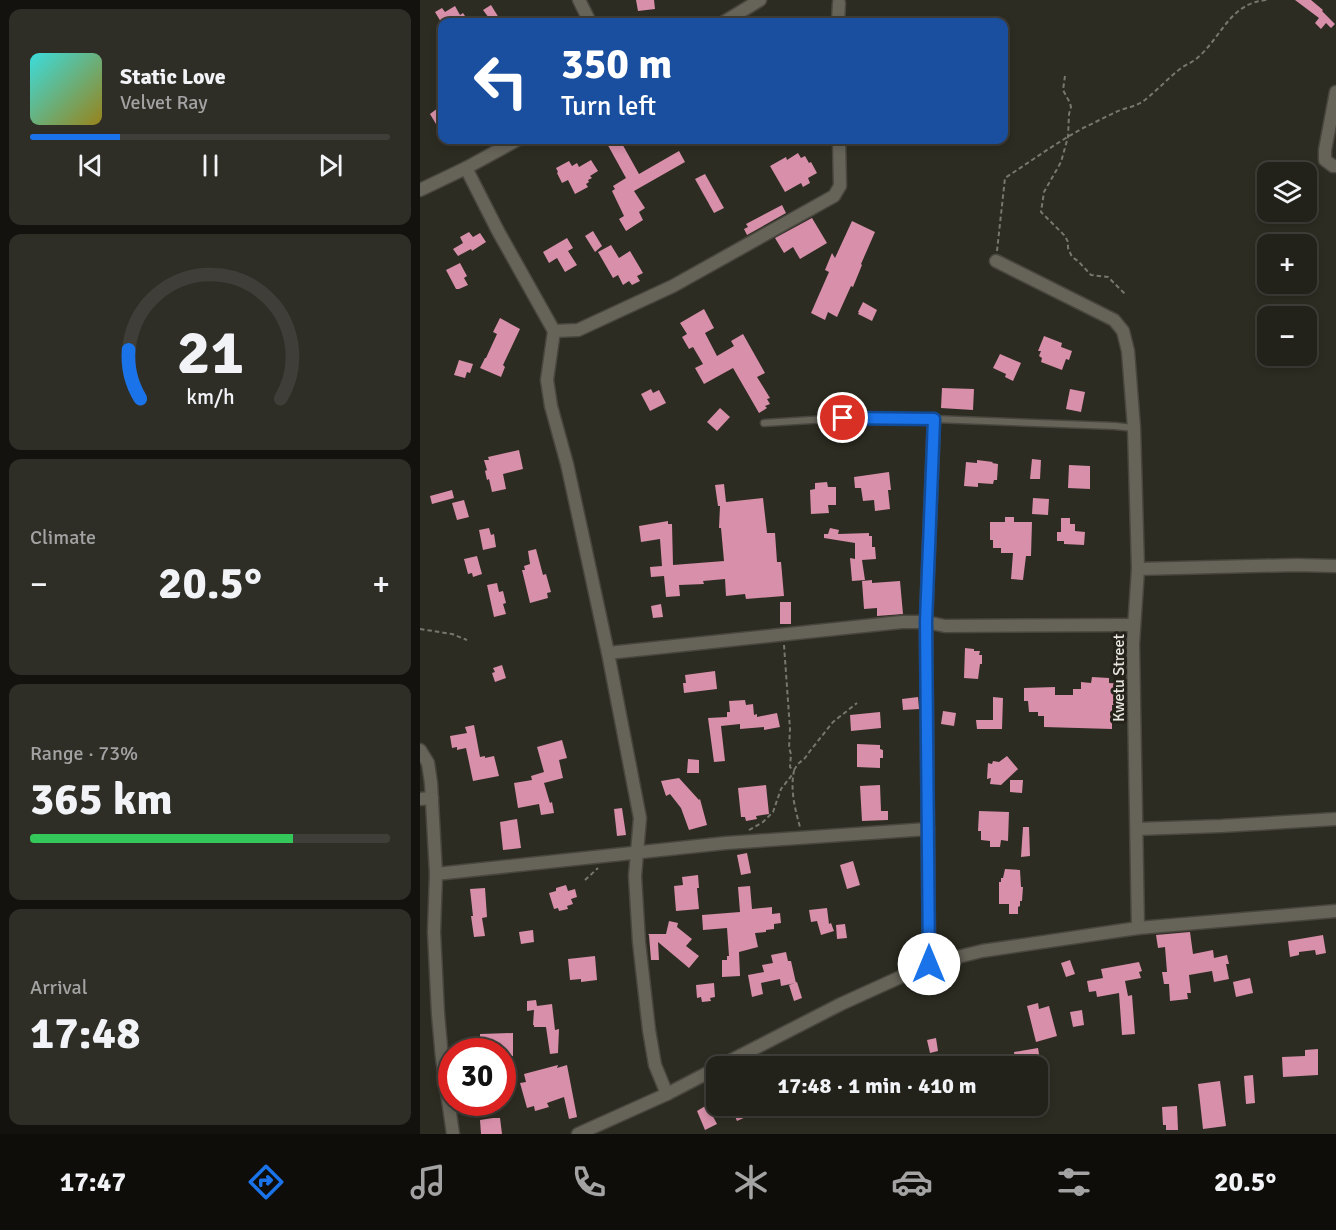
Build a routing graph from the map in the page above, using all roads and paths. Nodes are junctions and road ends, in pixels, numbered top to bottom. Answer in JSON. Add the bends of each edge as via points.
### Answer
{"nodes":[{"id":1,"x":579,"y":0,"type":"edge"},
{"id":2,"x":760,"y":0,"type":"edge"},
{"id":3,"x":1268,"y":0,"type":"edge"},
{"id":4,"x":839,"y":3,"type":"dead end"},
{"id":5,"x":588,"y":18,"type":"edge"},
{"id":6,"x":731,"y":18,"type":"edge"},
{"id":7,"x":838,"y":18,"type":"edge"},
{"id":8,"x":1065,"y":76,"type":"dead end"},
{"id":9,"x":1336,"y":92,"type":"edge"},
{"id":10,"x":1068,"y":137,"type":"junction"},
{"id":11,"x":510,"y":144,"type":"edge"},
{"id":12,"x":839,"y":144,"type":"edge"},
{"id":13,"x":1336,"y":166,"type":"edge"},
{"id":14,"x":466,"y":168,"type":"junction"},
{"id":15,"x":420,"y":190,"type":"edge"},
{"id":16,"x":996,"y":261,"type":"joint"},
{"id":17,"x":1125,"y":294,"type":"dead end"},
{"id":18,"x":554,"y":331,"type":"junction"},
{"id":19,"x":934,"y":419,"type":"junction"},
{"id":20,"x":764,"y":423,"type":"dead end"},
{"id":21,"x":1134,"y":428,"type":"junction"},
{"id":22,"x":1336,"y":566,"type":"edge"},
{"id":23,"x":1138,"y":569,"type":"junction"},
{"id":24,"x":926,"y":622,"type":"junction"},
{"id":25,"x":1134,"y":625,"type":"junction"},
{"id":26,"x":420,"y":629,"type":"edge"},
{"id":27,"x":783,"y":634,"type":"junction"},
{"id":28,"x":467,"y":640,"type":"dead end"},
{"id":29,"x":608,"y":653,"type":"junction"},
{"id":30,"x":857,"y":703,"type":"dead end"},
{"id":31,"x":420,"y":750,"type":"edge"},
{"id":32,"x":794,"y":771,"type":"junction"},
{"id":33,"x":426,"y":799,"type":"edge"},
{"id":34,"x":1336,"y":819,"type":"edge"},
{"id":35,"x":928,"y":829,"type":"junction"},
{"id":36,"x":1137,"y":829,"type":"junction"},
{"id":37,"x":744,"y":834,"type":"dead end"},
{"id":38,"x":797,"y":838,"type":"junction"},
{"id":39,"x":637,"y":853,"type":"junction"},
{"id":40,"x":436,"y":874,"type":"junction"},
{"id":41,"x":1336,"y":911,"type":"edge"},
{"id":42,"x":1138,"y":928,"type":"junction"},
{"id":43,"x":929,"y":964,"type":"junction"},
{"id":44,"x":739,"y":1056,"type":"edge"},
{"id":45,"x":706,"y":1073,"type":"edge"},
{"id":46,"x":667,"y":1094,"type":"junction"},
{"id":47,"x":453,"y":1134,"type":"edge"},
{"id":48,"x":578,"y":1134,"type":"edge"}],
"edges":[{"from":1,"to":5,"type":"street"},
{"from":2,"to":6,"type":"street"},
{"from":3,"to":10,"type":"path","via":[[1243,6],[1195,60],[1139,104]]},
{"from":4,"to":7,"type":"street"},
{"from":8,"to":10,"type":"path","via":[[1063,90],[1071,106]]},
{"from":9,"to":13,"type":"street","via":[[1325,150],[1325,160]]},
{"from":10,"to":16,"type":"path","via":[[1005,178]]},
{"from":10,"to":17,"type":"path","via":[[1061,162],[1044,192],[1041,212],[1065,236],[1072,257],[1091,275],[1108,278]]},
{"from":11,"to":14,"type":"street"},
{"from":12,"to":18,"type":"street","via":[[840,186],[834,196],[673,286],[578,330]]},
{"from":14,"to":15,"type":"street"},
{"from":14,"to":18,"type":"street"},
{"from":16,"to":21,"type":"street","name":"Kwetu Street","via":[[1114,320],[1123,332],[1128,351]]},
{"from":18,"to":29,"type":"street","via":[[548,380],[551,406]]},
{"from":19,"to":20,"type":"lane","via":[[843,418]]},
{"from":19,"to":21,"type":"lane"},
{"from":19,"to":24,"type":"street"},
{"from":21,"to":23,"type":"street","name":"Kwetu Street"},
{"from":22,"to":23,"type":"street"},
{"from":23,"to":25,"type":"street","name":"Kwetu Street"},
{"from":24,"to":25,"type":"street","via":[[945,626]]},
{"from":24,"to":27,"type":"street"},
{"from":24,"to":35,"type":"street"},
{"from":25,"to":36,"type":"street","name":"Kwetu Street"},
{"from":26,"to":28,"type":"path"},
{"from":27,"to":29,"type":"street"},
{"from":27,"to":32,"type":"path","via":[[790,767]]},
{"from":29,"to":39,"type":"street","via":[[640,818]]},
{"from":30,"to":32,"type":"path","via":[[833,722]]},
{"from":31,"to":33,"type":"street","via":[[428,763],[431,783]]},
{"from":32,"to":37,"type":"path","via":[[781,789],[773,812]]},
{"from":32,"to":38,"type":"path","via":[[794,811],[800,830]]},
{"from":33,"to":40,"type":"street"},
{"from":34,"to":36,"type":"street"},
{"from":35,"to":38,"type":"street"},
{"from":35,"to":43,"type":"street"},
{"from":36,"to":42,"type":"street","name":"Kwetu Street"},
{"from":38,"to":39,"type":"street"},
{"from":39,"to":40,"type":"street"},
{"from":39,"to":46,"type":"street","via":[[639,942],[649,1030],[655,1065]]},
{"from":40,"to":47,"type":"street","via":[[438,1014]]},
{"from":41,"to":42,"type":"street"},
{"from":42,"to":43,"type":"street","via":[[982,951]]},
{"from":43,"to":44,"type":"street"},
{"from":45,"to":46,"type":"street"},
{"from":46,"to":48,"type":"street"}]}
